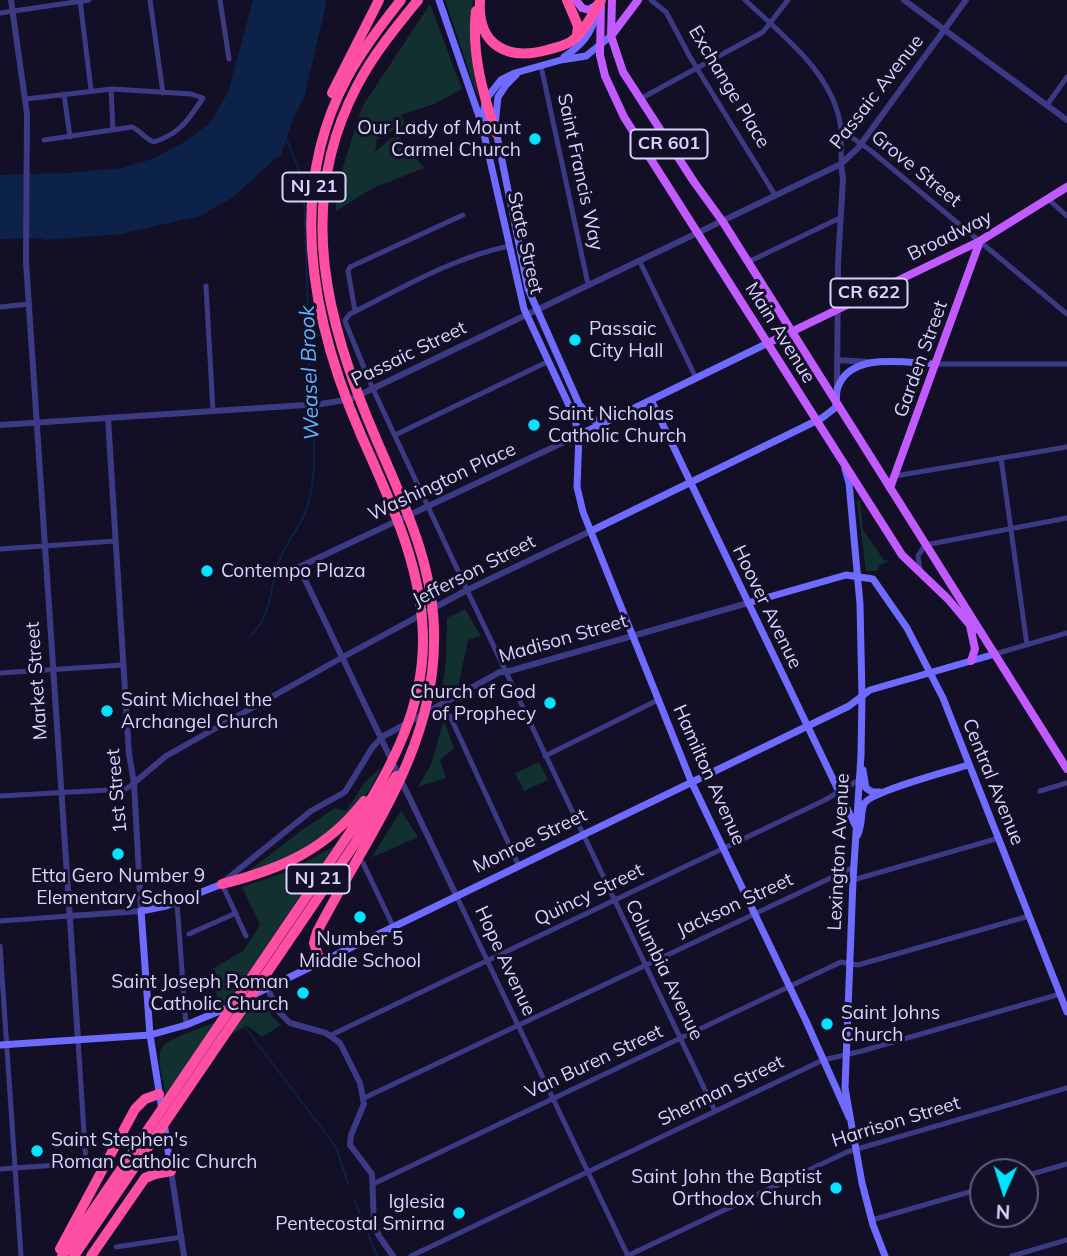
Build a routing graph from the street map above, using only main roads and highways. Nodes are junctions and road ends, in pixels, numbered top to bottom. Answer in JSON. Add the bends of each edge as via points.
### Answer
{"nodes":[{"id":1,"x":379,"y":0,"type":"edge"},
{"id":2,"x":401,"y":0,"type":"edge"},
{"id":3,"x":418,"y":0,"type":"edge"},
{"id":4,"x":439,"y":0,"type":"edge"},
{"id":5,"x":479,"y":0,"type":"edge"},
{"id":6,"x":567,"y":0,"type":"edge"},
{"id":7,"x":576,"y":0,"type":"edge"},
{"id":8,"x":601,"y":0,"type":"edge"},
{"id":9,"x":612,"y":0,"type":"edge"},
{"id":10,"x":638,"y":0,"type":"edge"},
{"id":11,"x":611,"y":36,"type":"junction"},
{"id":12,"x":575,"y":38,"type":"junction"},
{"id":13,"x":600,"y":46,"type":"junction"},
{"id":14,"x":561,"y":60,"type":"junction"},
{"id":15,"x":524,"y":70,"type":"junction"},
{"id":16,"x":486,"y":99,"type":"junction"},
{"id":17,"x":483,"y":130,"type":"junction"},
{"id":18,"x":496,"y":133,"type":"junction"},
{"id":19,"x":1067,"y":187,"type":"edge"},
{"id":20,"x":314,"y":190,"type":"junction"},
{"id":21,"x":980,"y":241,"type":"junction"},
{"id":22,"x":790,"y":332,"type":"junction"},
{"id":23,"x":768,"y":343,"type":"junction"},
{"id":24,"x":935,"y":364,"type":"junction"},
{"id":25,"x":651,"y":400,"type":"junction"},
{"id":26,"x":837,"y":405,"type":"junction"},
{"id":27,"x":817,"y":421,"type":"junction"},
{"id":28,"x":605,"y":422,"type":"junction"},
{"id":29,"x":579,"y":435,"type":"junction"},
{"id":30,"x":835,"y":449,"type":"junction"},
{"id":31,"x":690,"y":483,"type":"junction"},
{"id":32,"x":890,"y":488,"type":"junction"},
{"id":33,"x":591,"y":531,"type":"junction"},
{"id":34,"x":857,"y":575,"type":"junction"},
{"id":35,"x":868,"y":576,"type":"joint"},
{"id":36,"x":747,"y":603,"type":"junction"},
{"id":37,"x":969,"y":623,"type":"junction"},
{"id":38,"x":995,"y":654,"type":"junction"},
{"id":39,"x":971,"y":661,"type":"junction"},
{"id":40,"x":931,"y":673,"type":"junction"},
{"id":41,"x":862,"y":697,"type":"junction"},
{"id":42,"x":807,"y":726,"type":"junction"},
{"id":43,"x":861,"y":743,"type":"junction"},
{"id":44,"x":968,"y":765,"type":"junction"},
{"id":45,"x":387,"y":769,"type":"junction"},
{"id":46,"x":1067,"y":769,"type":"edge"},
{"id":47,"x":691,"y":781,"type":"junction"},
{"id":48,"x":395,"y":786,"type":"junction"},
{"id":49,"x":887,"y":790,"type":"junction"},
{"id":50,"x":856,"y":827,"type":"junction"},
{"id":51,"x":856,"y":838,"type":"junction"},
{"id":52,"x":222,"y":884,"type":"joint"},
{"id":53,"x":141,"y":912,"type":"joint"},
{"id":54,"x":320,"y":961,"type":"junction"},
{"id":55,"x":265,"y":983,"type":"junction"},
{"id":56,"x":1067,"y":1012,"type":"edge"},
{"id":57,"x":150,"y":1035,"type":"junction"},
{"id":58,"x":4,"y":1044,"type":"edge"},
{"id":59,"x":165,"y":1095,"type":"junction"},
{"id":60,"x":849,"y":1117,"type":"junction"},
{"id":61,"x":171,"y":1171,"type":"joint"},
{"id":62,"x":56,"y":1256,"type":"edge"},
{"id":63,"x":62,"y":1256,"type":"edge"},
{"id":64,"x":74,"y":1256,"type":"edge"},
{"id":65,"x":91,"y":1256,"type":"edge"},
{"id":66,"x":885,"y":1256,"type":"edge"}],
"edges":[{"from":1,"to":20,"type":"highway","via":[[326,107]]},
{"from":2,"to":20,"type":"highway","number":"NJ 21","via":[[363,51],[339,94],[323,141]]},
{"from":3,"to":48,"type":"highway","number":"NJ 21","via":[[357,86],[339,129],[327,175],[323,238],[336,332],[362,408],[412,524],[432,601],[434,660],[426,703]]},
{"from":4,"to":17,"type":"main road"},
{"from":5,"to":12,"type":"highway","via":[[484,30],[509,52],[530,54]]},
{"from":5,"to":16,"type":"highway","via":[[474,36]]},
{"from":6,"to":12,"type":"highway","via":[[578,26]]},
{"from":7,"to":8,"type":"main road","via":[[589,10]]},
{"from":8,"to":12,"type":"highway"},
{"from":8,"to":13,"type":"main road","name":"Main Avenue","number":"CR 601"},
{"from":8,"to":14,"type":"main road","via":[[582,46]]},
{"from":9,"to":11,"type":"main road","name":"Main Avenue","number":"CR 601"},
{"from":10,"to":11,"type":"main road"},
{"from":11,"to":13,"type":"main road"},
{"from":11,"to":22,"type":"main road","name":"Main Avenue","number":"CR 601","via":[[618,61],[640,99]]},
{"from":13,"to":14,"type":"main road","via":[[586,55]]},
{"from":13,"to":23,"type":"main road","name":"Main Avenue","number":"CR 601","via":[[614,99]]},
{"from":14,"to":15,"type":"main road"},
{"from":15,"to":16,"type":"main road","via":[[501,80]]},
{"from":15,"to":18,"type":"main road","name":"State Street","via":[[498,97]]},
{"from":16,"to":17,"type":"main road","name":"State Street"},
{"from":16,"to":18,"type":"highway"},
{"from":17,"to":29,"type":"main road","name":"State Street","via":[[526,315]]},
{"from":18,"to":28,"type":"main road","name":"State Street","via":[[528,289],[579,404],[593,421]]},
{"from":19,"to":21,"type":"main road","name":"Broadway","number":"CR 622"},
{"from":20,"to":45,"type":"highway","number":"NJ 21","via":[[316,295],[329,351],[401,530],[421,607],[422,659],[413,710]]},
{"from":21,"to":22,"type":"main road","name":"Broadway","number":"CR 622"},
{"from":21,"to":24,"type":"main road","name":"Garden Street"},
{"from":22,"to":23,"type":"main road","name":"Broadway","number":"CR 622"},
{"from":22,"to":26,"type":"main road","name":"Main Avenue","number":"CR 601"},
{"from":23,"to":25,"type":"main road","name":"Washington Place"},
{"from":23,"to":27,"type":"main road","name":"Main Avenue","number":"CR 601"},
{"from":24,"to":26,"type":"main road","via":[[869,362],[851,370],[837,388]]},
{"from":24,"to":32,"type":"main road","name":"Garden Street"},
{"from":25,"to":28,"type":"main road","name":"Washington Place"},
{"from":25,"to":31,"type":"main road","name":"Hoover Avenue"},
{"from":26,"to":27,"type":"main road","name":"Jefferson Street"},
{"from":26,"to":32,"type":"main road","name":"Main Avenue","number":"CR 601"},
{"from":27,"to":30,"type":"main road","name":"Main Avenue","number":"CR 601"},
{"from":27,"to":31,"type":"main road","name":"Jefferson Street"},
{"from":28,"to":29,"type":"main road","name":"Washington Place"},
{"from":29,"to":33,"type":"main road","name":"Hamilton Avenue","via":[[577,487]]},
{"from":30,"to":34,"type":"main road","name":"Lexington Avenue","via":[[849,483]]},
{"from":30,"to":37,"type":"main road","name":"Main Avenue","number":"CR 601","via":[[902,555]]},
{"from":31,"to":33,"type":"main road","name":"Jefferson Street"},
{"from":31,"to":36,"type":"main road","name":"Hoover Avenue"},
{"from":32,"to":38,"type":"main road","name":"Main Avenue","number":"CR 601"},
{"from":33,"to":47,"type":"main road","name":"Hamilton Avenue"},
{"from":34,"to":35,"type":"main road","name":"Madison Street"},
{"from":34,"to":36,"type":"main road","name":"Madison Street"},
{"from":34,"to":41,"type":"main road","name":"Lexington Avenue"},
{"from":35,"to":40,"type":"main road","name":"Central Avenue","via":[[907,628]]},
{"from":36,"to":42,"type":"main road","name":"Hoover Avenue"},
{"from":37,"to":38,"type":"main road","name":"Main Avenue","number":"CR 601"},
{"from":37,"to":39,"type":"main road","via":[[975,643]]},
{"from":38,"to":39,"type":"main road","name":"Monroe Street"},
{"from":38,"to":46,"type":"main road","name":"Main Avenue","number":"CR 601"},
{"from":39,"to":40,"type":"main road","name":"Monroe Street"},
{"from":40,"to":41,"type":"main road","name":"Monroe Street","via":[[871,690]]},
{"from":40,"to":44,"type":"main road","name":"Central Avenue"},
{"from":41,"to":42,"type":"main road","name":"Monroe Street"},
{"from":41,"to":43,"type":"main road","name":"Lexington Avenue"},
{"from":42,"to":47,"type":"main road","name":"Monroe Street"},
{"from":42,"to":50,"type":"main road","name":"Hoover Avenue"},
{"from":43,"to":49,"type":"main road","via":[[866,788]]},
{"from":43,"to":50,"type":"main road","name":"Lexington Avenue"},
{"from":44,"to":49,"type":"main road"},
{"from":44,"to":56,"type":"main road","name":"Central Avenue"},
{"from":45,"to":52,"type":"highway","via":[[349,819],[322,844],[282,864]]},
{"from":45,"to":59,"type":"highway","number":"NJ 21","via":[[346,839],[206,1044]]},
{"from":47,"to":54,"type":"main road","name":"Monroe Street"},
{"from":47,"to":60,"type":"main road","name":"Hamilton Avenue"},
{"from":48,"to":54,"type":"highway","via":[[317,932],[314,943]]},
{"from":48,"to":55,"type":"highway","number":"NJ 21"},
{"from":49,"to":51,"type":"main road","via":[[865,802]]},
{"from":50,"to":51,"type":"main road","name":"Lexington Avenue"},
{"from":51,"to":60,"type":"main road","name":"Lexington Avenue","via":[[845,1088]]},
{"from":52,"to":53,"type":"main road","name":"Madison Street"},
{"from":53,"to":57,"type":"main road","name":"1st Street"},
{"from":54,"to":55,"type":"main road","name":"Monroe Street"},
{"from":55,"to":57,"type":"main road","name":"Monroe Street","via":[[215,1014]]},
{"from":55,"to":64,"type":"highway","number":"NJ 21","via":[[223,1036]]},
{"from":57,"to":58,"type":"main road","name":"Monroe Street"},
{"from":57,"to":59,"type":"main road","name":"1st Street"},
{"from":59,"to":61,"type":"main road","name":"1st Street"},
{"from":59,"to":62,"type":"highway","via":[[145,1099],[135,1109]]},
{"from":59,"to":63,"type":"highway","number":"NJ 21","via":[[154,1120]]},
{"from":60,"to":66,"type":"main road","name":"Lexington Avenue","via":[[872,1220]]},
{"from":61,"to":65,"type":"highway","via":[[145,1178]]}]}
